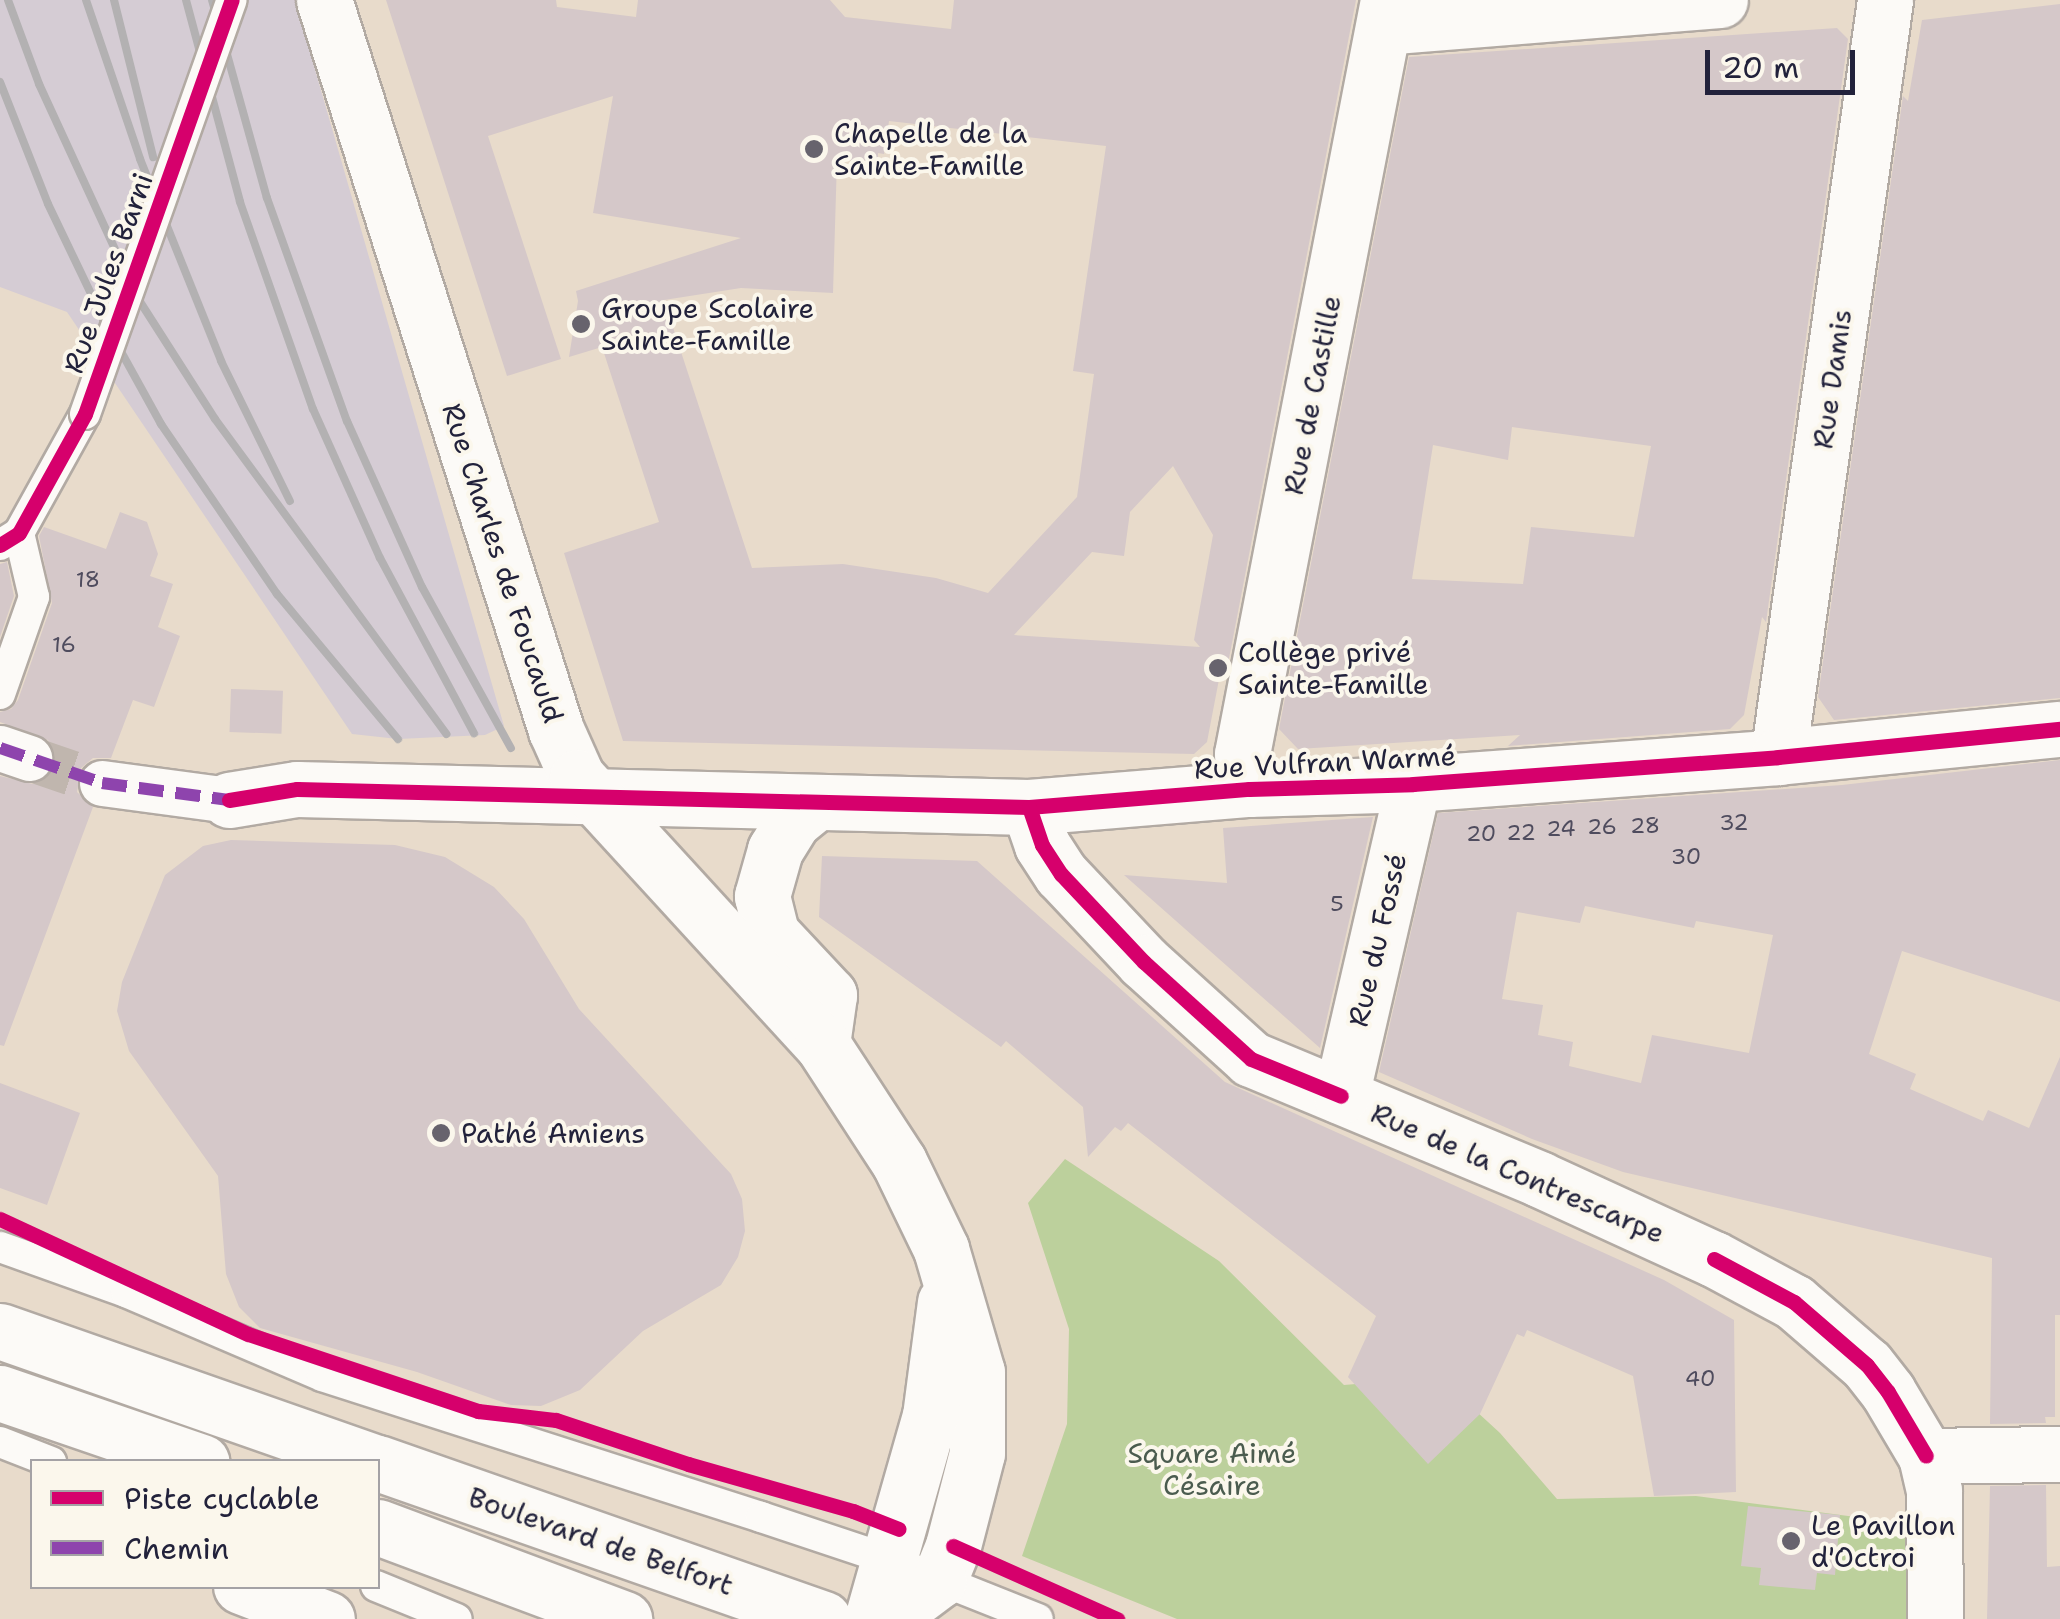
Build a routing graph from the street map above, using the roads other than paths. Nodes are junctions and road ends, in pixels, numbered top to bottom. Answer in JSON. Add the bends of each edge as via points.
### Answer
{"nodes":[{"id":1,"x":232,"y":0,"type":"edge"},
{"id":2,"x":324,"y":0,"type":"edge"},
{"id":3,"x":1720,"y":0,"type":"edge"},
{"id":4,"x":1885,"y":0,"type":"edge"},
{"id":5,"x":1386,"y":13,"type":"edge"},
{"id":6,"x":9,"y":539,"type":"edge"},
{"id":7,"x":0,"y":694,"type":"edge"},
{"id":8,"x":2060,"y":729,"type":"edge"},
{"id":9,"x":1778,"y":757,"type":"junction"},
{"id":10,"x":102,"y":783,"type":"tunnel mouth"},
{"id":11,"x":1413,"y":784,"type":"junction"},
{"id":12,"x":1249,"y":789,"type":"junction"},
{"id":13,"x":592,"y":798,"type":"junction"},
{"id":14,"x":230,"y":800,"type":"joint"},
{"id":15,"x":814,"y":804,"type":"junction"},
{"id":16,"x":1029,"y":808,"type":"junction"},
{"id":17,"x":822,"y":1044,"type":"junction"},
{"id":18,"x":1341,"y":1096,"type":"junction"},
{"id":19,"x":0,"y":1247,"type":"edge"},
{"id":20,"x":0,"y":1330,"type":"edge"},
{"id":21,"x":0,"y":1393,"type":"edge"},
{"id":22,"x":0,"y":1442,"type":"edge"},
{"id":23,"x":147,"y":1452,"type":"edge"},
{"id":24,"x":2060,"y":1454,"type":"edge"},
{"id":25,"x":1926,"y":1456,"type":"junction"},
{"id":26,"x":43,"y":1459,"type":"edge"},
{"id":27,"x":185,"y":1459,"type":"edge"},
{"id":28,"x":367,"y":1459,"type":"edge"},
{"id":29,"x":380,"y":1463,"type":"edge"},
{"id":30,"x":380,"y":1528,"type":"edge"},
{"id":31,"x":914,"y":1570,"type":"junction"},
{"id":32,"x":380,"y":1588,"type":"edge"},
{"id":33,"x":250,"y":1589,"type":"edge"},
{"id":34,"x":327,"y":1619,"type":"edge"},
{"id":35,"x":457,"y":1619,"type":"edge"},
{"id":36,"x":624,"y":1619,"type":"edge"},
{"id":37,"x":824,"y":1619,"type":"edge"},
{"id":38,"x":872,"y":1619,"type":"edge"},
{"id":39,"x":887,"y":1619,"type":"edge"},
{"id":40,"x":1038,"y":1619,"type":"edge"},
{"id":41,"x":1935,"y":1619,"type":"edge"}],
"edges":[{"from":1,"to":6,"type":"lane","name":"Rue Jules Barni","bridge":true,"via":[[84,414]]},
{"from":2,"to":13,"type":"street","name":"Rue Charles de Foucauld","via":[[556,730]]},
{"from":3,"to":5,"type":"street"},
{"from":4,"to":9,"type":"street","name":"Rue Damis"},
{"from":5,"to":12,"type":"street","name":"Rue de Castille","via":[[1242,754]]},
{"from":6,"to":7,"type":"lane","name":"Rue Jules Barni","via":[[34,597]]},
{"from":8,"to":9,"type":"street","name":"Rue Vulfran Warmé"},
{"from":9,"to":11,"type":"street","name":"Rue Vulfran Warmé"},
{"from":10,"to":14,"type":"street"},
{"from":11,"to":12,"type":"street","name":"Rue Vulfran Warmé"},
{"from":11,"to":18,"type":"street","name":"Rue du Fossé"},
{"from":12,"to":16,"type":"street","name":"Rue Vulfran Warmé"},
{"from":13,"to":14,"type":"street","name":"Rue Vulfran Warmé","via":[[297,789]]},
{"from":13,"to":15,"type":"street","name":"Rue Vulfran Warmé"},
{"from":13,"to":17,"type":"street","name":"Rue Charles de Foucauld"},
{"from":15,"to":16,"type":"street","name":"Rue Vulfran Warmé"},
{"from":15,"to":17,"type":"street","via":[[793,820],[775,850],[762,896],[771,933],[829,995]]},
{"from":16,"to":18,"type":"street","name":"Rue de la Contrescarpe","via":[[1060,874],[1144,962],[1252,1058]]},
{"from":17,"to":31,"type":"street","name":"Rue Charles de Foucauld","via":[[900,1162],[942,1249],[947,1274]]},
{"from":18,"to":25,"type":"street","name":"Rue de la Contrescarpe","via":[[1540,1179],[1794,1302],[1866,1365]]},
{"from":19,"to":31,"type":"lane","via":[[126,1292],[322,1376]]},
{"from":20,"to":28,"type":"street","name":"Boulevard de Belfort"},
{"from":21,"to":23,"type":"street"},
{"from":22,"to":26,"type":"lane"},
{"from":23,"to":27,"type":"street"},
{"from":24,"to":25,"type":"street"},
{"from":25,"to":41,"type":"street","via":[[1934,1491]]},
{"from":29,"to":37,"type":"street","name":"Boulevard de Belfort"},
{"from":30,"to":36,"type":"street"},
{"from":31,"to":38,"type":"street","name":"Rue Charles de Foucauld"},
{"from":31,"to":39,"type":"street"},
{"from":31,"to":40,"type":"lane"},
{"from":32,"to":35,"type":"lane"},
{"from":33,"to":34,"type":"street"}]}
